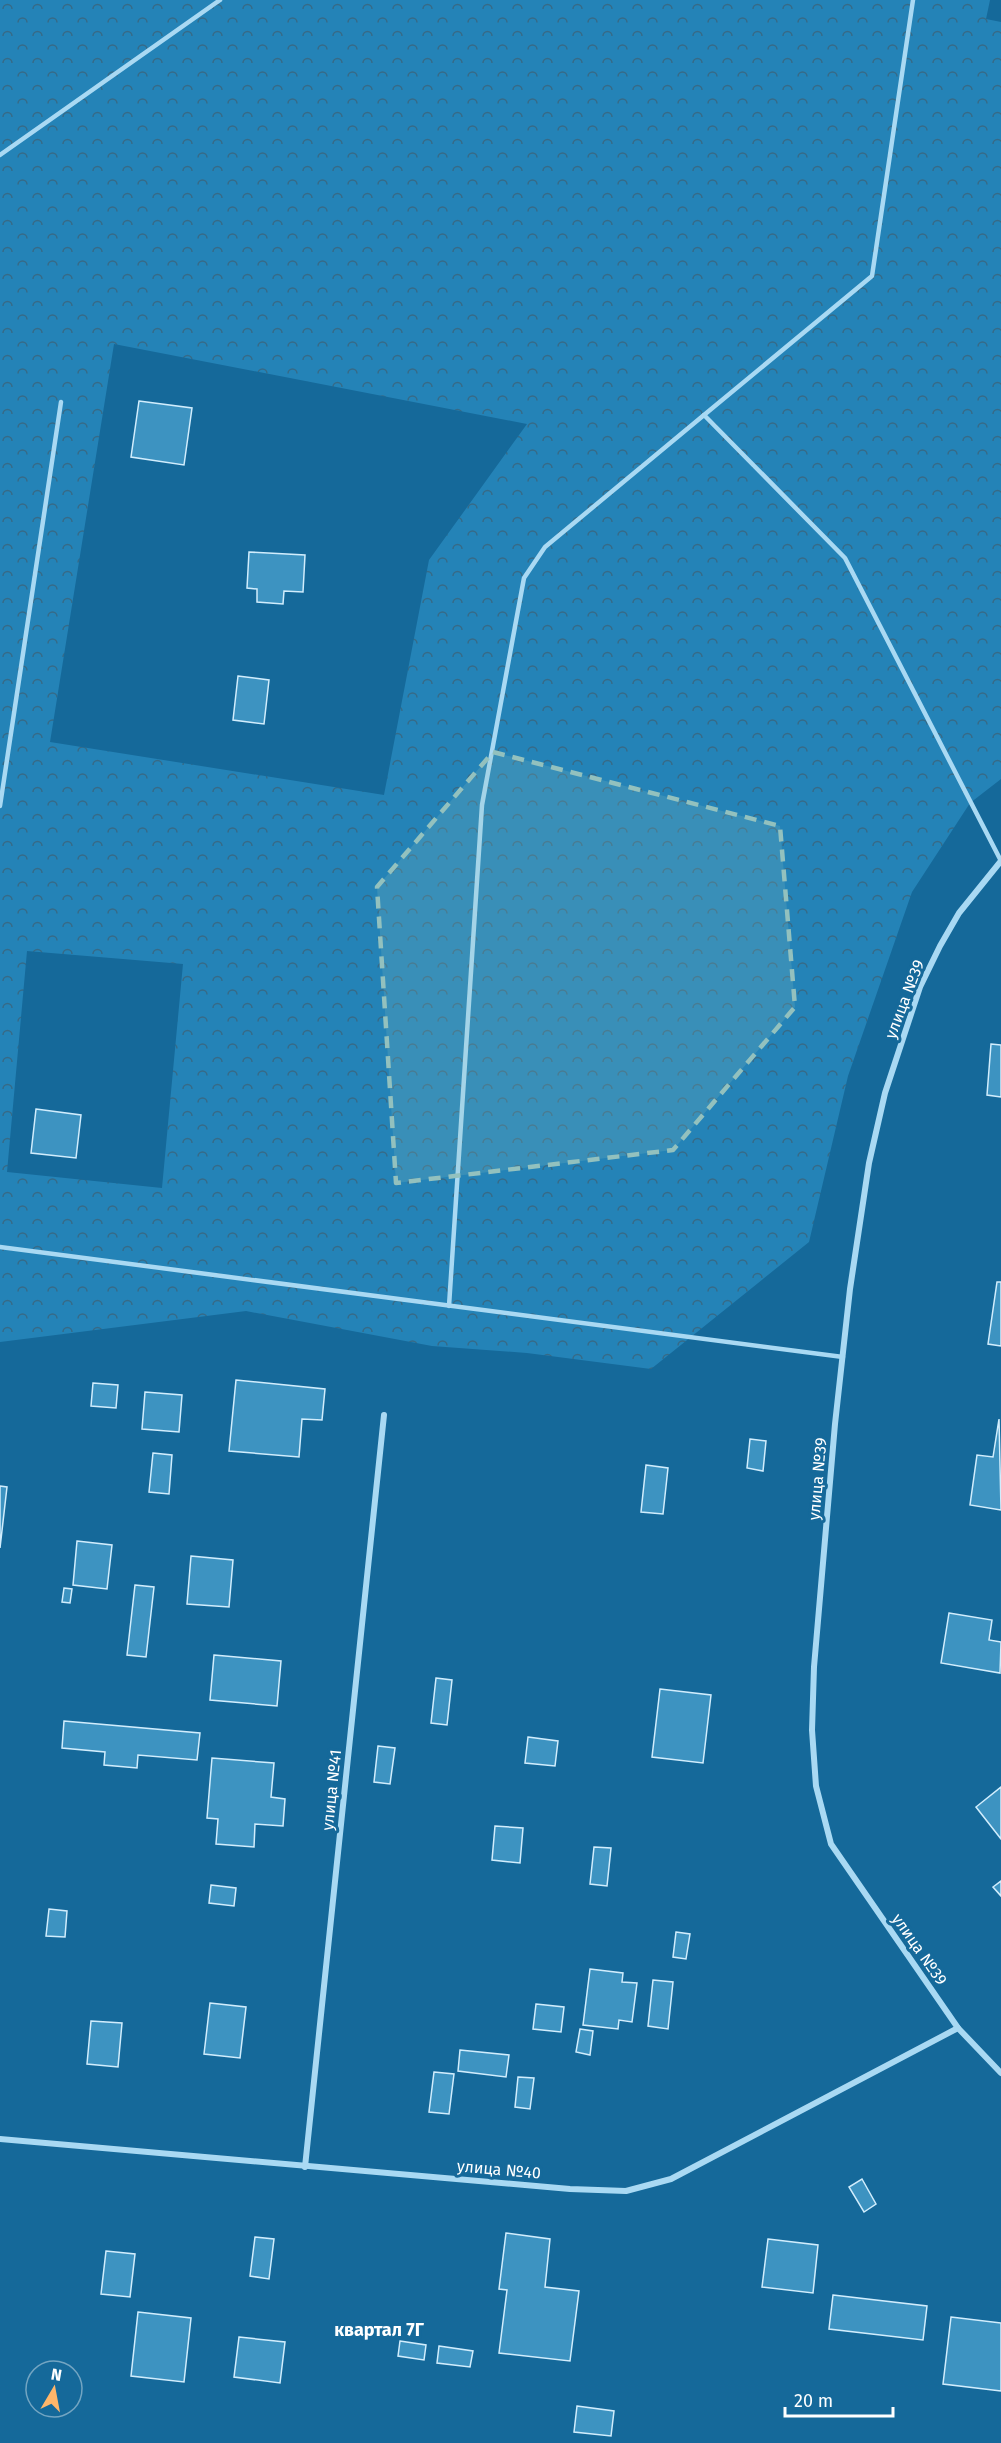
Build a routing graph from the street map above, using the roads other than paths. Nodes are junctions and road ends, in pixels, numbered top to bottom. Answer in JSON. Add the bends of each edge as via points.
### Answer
{"nodes":[{"id":1,"x":220,"y":0,"type":"edge"},
{"id":2,"x":913,"y":0,"type":"edge"},
{"id":3,"x":0,"y":155,"type":"edge"},
{"id":4,"x":61,"y":402,"type":"dead end"},
{"id":5,"x":704,"y":415,"type":"junction"},
{"id":6,"x":0,"y":806,"type":"edge"},
{"id":7,"x":1001,"y":861,"type":"edge"},
{"id":8,"x":0,"y":1247,"type":"edge"},
{"id":9,"x":449,"y":1306,"type":"junction"},
{"id":10,"x":843,"y":1358,"type":"junction"},
{"id":11,"x":384,"y":1415,"type":"dead end"},
{"id":12,"x":958,"y":2028,"type":"junction"},
{"id":13,"x":1001,"y":2073,"type":"edge"},
{"id":14,"x":0,"y":2139,"type":"edge"},
{"id":15,"x":304,"y":2167,"type":"junction"}],
"edges":[{"from":1,"to":3,"type":"lane"},
{"from":2,"to":5,"type":"lane","via":[[872,276]]},
{"from":4,"to":6,"type":"lane"},
{"from":5,"to":7,"type":"lane","via":[[845,558]]},
{"from":5,"to":9,"type":"lane","via":[[545,547],[524,578],[482,805]]},
{"from":7,"to":10,"type":"street","name":"улица №39","via":[[959,913],[940,946],[920,987],[885,1093],[869,1163]]},
{"from":8,"to":9,"type":"lane"},
{"from":9,"to":10,"type":"lane"},
{"from":10,"to":12,"type":"street","name":"улица №39","via":[[814,1667],[812,1730],[816,1786],[831,1844]]},
{"from":11,"to":15,"type":"street","name":"улица №41"},
{"from":12,"to":13,"type":"street","name":"улица №39"},
{"from":12,"to":15,"type":"street","name":"улица №40","via":[[671,2179],[626,2191]]},
{"from":14,"to":15,"type":"street","name":"улица №40"}]}
